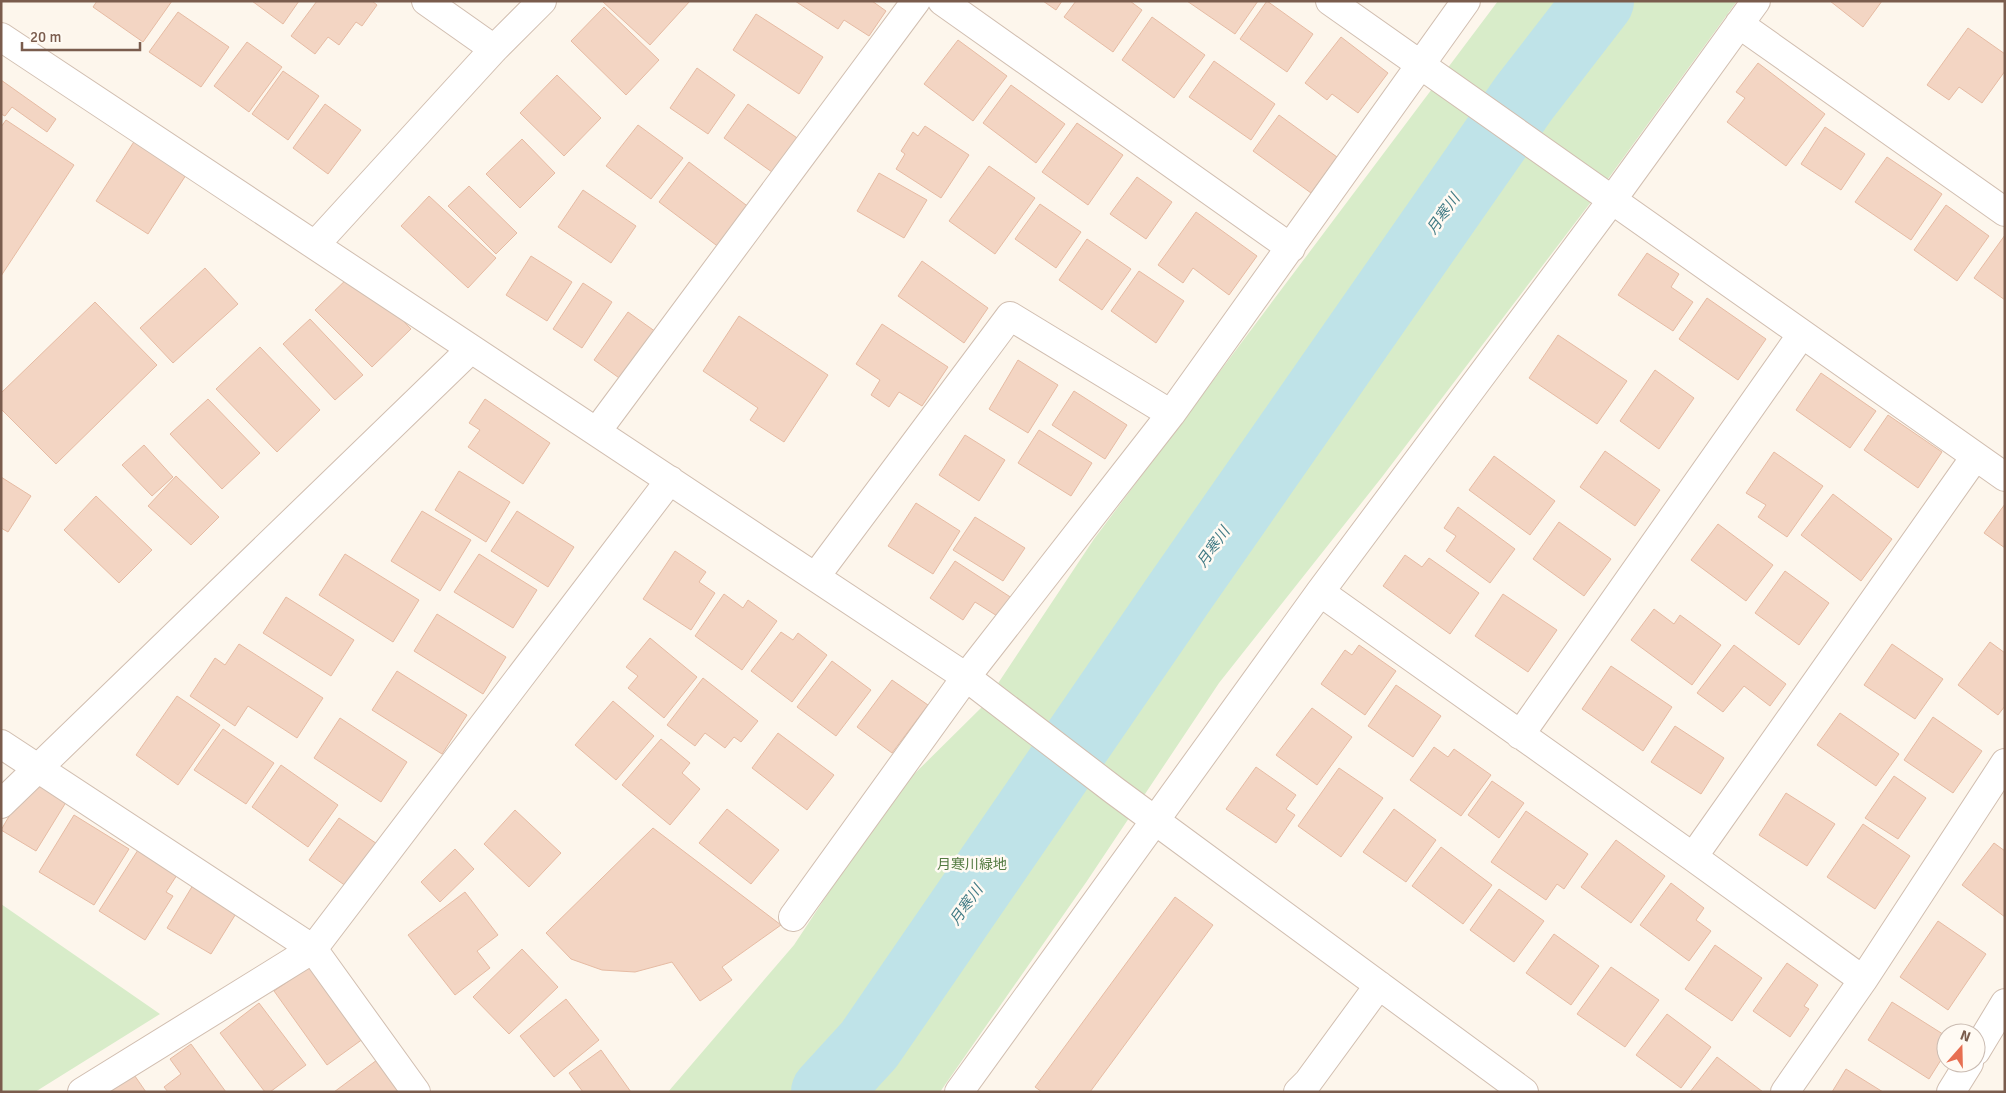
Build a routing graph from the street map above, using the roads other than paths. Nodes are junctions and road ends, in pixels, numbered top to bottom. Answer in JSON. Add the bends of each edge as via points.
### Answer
{"nodes":[{"id":1,"x":426,"y":1,"type":"edge"},
{"id":2,"x":542,"y":1,"type":"edge"},
{"id":3,"x":916,"y":1,"type":"edge"},
{"id":4,"x":942,"y":1,"type":"edge"},
{"id":5,"x":1330,"y":1,"type":"edge"},
{"id":6,"x":1466,"y":1,"type":"edge"},
{"id":7,"x":1756,"y":1,"type":"edge"},
{"id":8,"x":1739,"y":24,"type":"junction"},
{"id":9,"x":1,"y":37,"type":"edge"},
{"id":10,"x":494,"y":49,"type":"junction"},
{"id":11,"x":1421,"y":66,"type":"junction"},
{"id":12,"x":1612,"y":200,"type":"junction"},
{"id":13,"x":2005,"y":212,"type":"edge"},
{"id":14,"x":315,"y":245,"type":"junction"},
{"id":15,"x":1291,"y":248,"type":"junction"},
{"id":16,"x":1802,"y":334,"type":"junction"},
{"id":17,"x":471,"y":350,"type":"junction"},
{"id":18,"x":1171,"y":414,"type":"junction"},
{"id":19,"x":597,"y":431,"type":"junction"},
{"id":20,"x":1976,"y":456,"type":"junction"},
{"id":21,"x":2005,"y":478,"type":"edge"},
{"id":22,"x":670,"y":480,"type":"junction"},
{"id":23,"x":816,"y":576,"type":"junction"},
{"id":24,"x":1320,"y":592,"type":"junction"},
{"id":25,"x":966,"y":677,"type":"junction"},
{"id":26,"x":1520,"y":735,"type":"junction"},
{"id":27,"x":1,"y":744,"type":"edge"},
{"id":28,"x":2005,"y":763,"type":"edge"},
{"id":29,"x":38,"y":768,"type":"junction"},
{"id":30,"x":1,"y":804,"type":"edge"},
{"id":31,"x":1154,"y":820,"type":"junction"},
{"id":32,"x":1693,"y":857,"type":"junction"},
{"id":33,"x":794,"y":917,"type":"dead end"},
{"id":34,"x":314,"y":948,"type":"junction"},
{"id":35,"x":1863,"y":980,"type":"junction"},
{"id":36,"x":1379,"y":985,"type":"junction"},
{"id":37,"x":2005,"y":1004,"type":"edge"},
{"id":38,"x":1986,"y":1035,"type":"edge"},
{"id":39,"x":1963,"y":1073,"type":"edge"},
{"id":40,"x":82,"y":1092,"type":"edge"},
{"id":41,"x":416,"y":1092,"type":"edge"},
{"id":42,"x":959,"y":1092,"type":"edge"},
{"id":43,"x":1298,"y":1092,"type":"edge"},
{"id":44,"x":1524,"y":1092,"type":"edge"},
{"id":45,"x":1785,"y":1092,"type":"edge"},
{"id":46,"x":1951,"y":1092,"type":"edge"}],
"edges":[{"from":1,"to":10,"type":"street"},
{"from":2,"to":10,"type":"street"},
{"from":3,"to":19,"type":"street"},
{"from":4,"to":15,"type":"street"},
{"from":5,"to":11,"type":"street"},
{"from":6,"to":11,"type":"street"},
{"from":7,"to":8,"type":"street"},
{"from":8,"to":12,"type":"street"},
{"from":8,"to":13,"type":"street"},
{"from":9,"to":14,"type":"street"},
{"from":10,"to":14,"type":"street"},
{"from":11,"to":12,"type":"street"},
{"from":11,"to":15,"type":"street"},
{"from":12,"to":16,"type":"street"},
{"from":12,"to":24,"type":"street"},
{"from":14,"to":17,"type":"street"},
{"from":15,"to":18,"type":"street"},
{"from":16,"to":20,"type":"street"},
{"from":16,"to":26,"type":"street"},
{"from":17,"to":19,"type":"street"},
{"from":17,"to":29,"type":"street"},
{"from":18,"to":23,"type":"street","via":[[1010,316]]},
{"from":18,"to":25,"type":"street"},
{"from":19,"to":22,"type":"street"},
{"from":20,"to":21,"type":"street"},
{"from":20,"to":32,"type":"street"},
{"from":22,"to":23,"type":"street"},
{"from":22,"to":34,"type":"street"},
{"from":23,"to":25,"type":"street"},
{"from":24,"to":26,"type":"street"},
{"from":24,"to":31,"type":"street"},
{"from":25,"to":31,"type":"street"},
{"from":25,"to":33,"type":"street"},
{"from":26,"to":32,"type":"street"},
{"from":27,"to":29,"type":"street"},
{"from":28,"to":35,"type":"street"},
{"from":29,"to":30,"type":"street"},
{"from":29,"to":34,"type":"street"},
{"from":31,"to":36,"type":"street"},
{"from":31,"to":42,"type":"street"},
{"from":32,"to":35,"type":"street"},
{"from":34,"to":40,"type":"street"},
{"from":34,"to":41,"type":"street"},
{"from":35,"to":45,"type":"street"},
{"from":36,"to":43,"type":"street"},
{"from":36,"to":44,"type":"street"},
{"from":37,"to":38,"type":"street"},
{"from":39,"to":46,"type":"street"}]}
